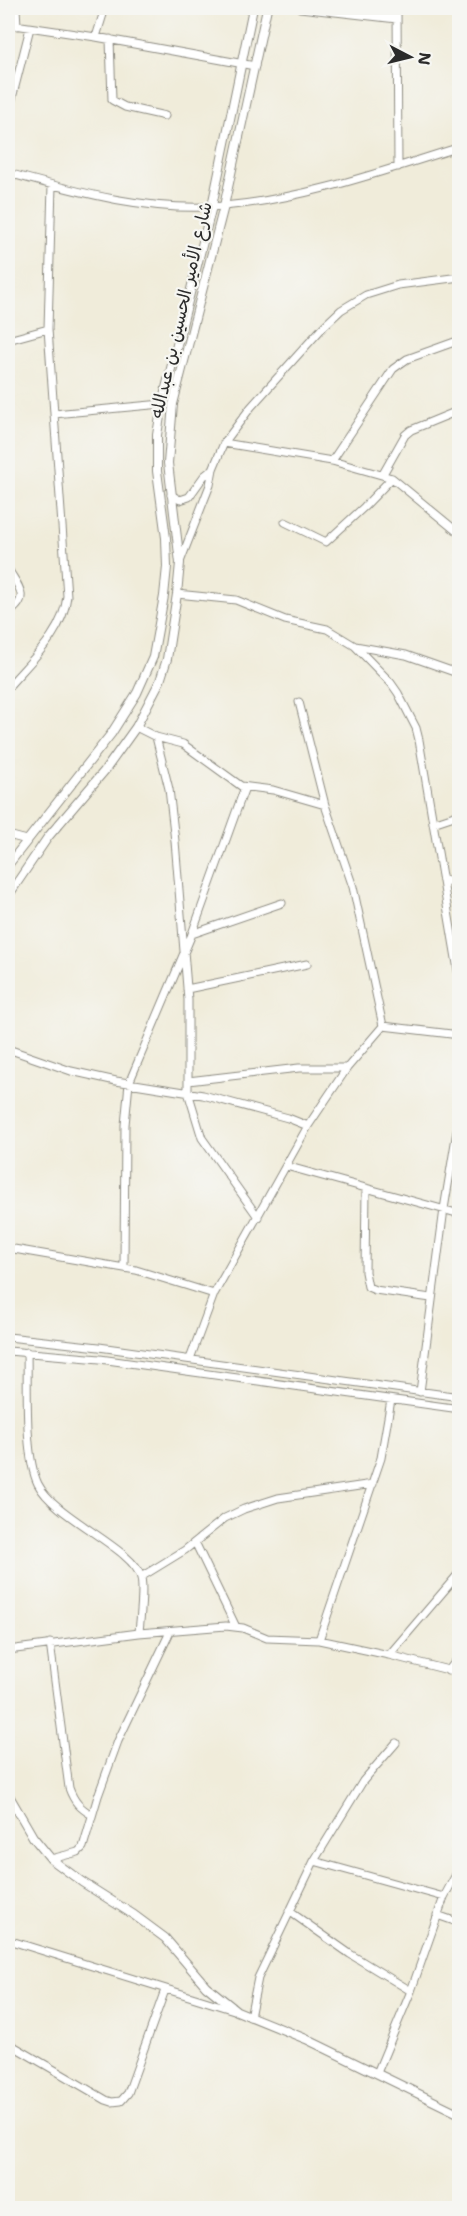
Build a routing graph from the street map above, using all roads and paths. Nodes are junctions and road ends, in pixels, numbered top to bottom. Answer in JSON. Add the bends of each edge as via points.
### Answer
{"nodes":[{"id":1,"x":16,"y":8,"type":"edge"},
{"id":2,"x":105,"y":8,"type":"edge"},
{"id":3,"x":253,"y":8,"type":"edge"},
{"id":4,"x":267,"y":8,"type":"edge"},
{"id":5,"x":300,"y":8,"type":"edge"},
{"id":6,"x":397,"y":8,"type":"edge"},
{"id":7,"x":397,"y":19,"type":"junction"},
{"id":8,"x":8,"y":24,"type":"edge"},
{"id":9,"x":17,"y":26,"type":"junction"},
{"id":10,"x":30,"y":28,"type":"junction"},
{"id":11,"x":96,"y":37,"type":"junction"},
{"id":12,"x":110,"y":39,"type":"junction"},
{"id":13,"x":241,"y":64,"type":"junction"},
{"id":14,"x":255,"y":66,"type":"junction"},
{"id":15,"x":8,"y":114,"type":"edge"},
{"id":16,"x":165,"y":116,"type":"dead end"},
{"id":17,"x":459,"y":147,"type":"edge"},
{"id":18,"x":398,"y":167,"type":"junction"},
{"id":19,"x":8,"y":173,"type":"edge"},
{"id":20,"x":52,"y":185,"type":"junction"},
{"id":21,"x":212,"y":206,"type":"junction"},
{"id":22,"x":224,"y":206,"type":"junction"},
{"id":23,"x":459,"y":277,"type":"edge"},
{"id":24,"x":48,"y":329,"type":"junction"},
{"id":25,"x":8,"y":340,"type":"edge"},
{"id":26,"x":459,"y":340,"type":"edge"},
{"id":27,"x":162,"y":404,"type":"junction"},
{"id":28,"x":459,"y":410,"type":"edge"},
{"id":29,"x":54,"y":414,"type":"junction"},
{"id":30,"x":224,"y":443,"type":"junction"},
{"id":31,"x":332,"y":461,"type":"junction"},
{"id":32,"x":168,"y":463,"type":"junction"},
{"id":33,"x":157,"y":464,"type":"junction"},
{"id":34,"x":213,"y":469,"type":"junction"},
{"id":35,"x":383,"y":474,"type":"junction"},
{"id":36,"x":392,"y":478,"type":"junction"},
{"id":37,"x":170,"y":495,"type":"junction"},
{"id":38,"x":285,"y":522,"type":"dead end"},
{"id":39,"x":459,"y":534,"type":"edge"},
{"id":40,"x":180,"y":563,"type":"junction"},
{"id":41,"x":8,"y":569,"type":"edge"},
{"id":42,"x":177,"y":594,"type":"junction"},
{"id":43,"x":8,"y":613,"type":"edge"},
{"id":44,"x":159,"y":622,"type":"junction"},
{"id":45,"x":173,"y":623,"type":"junction"},
{"id":46,"x":355,"y":646,"type":"junction"},
{"id":47,"x":459,"y":674,"type":"edge"},
{"id":48,"x":8,"y":687,"type":"edge"},
{"id":49,"x":299,"y":702,"type":"dead end"},
{"id":50,"x":136,"y":727,"type":"junction"},
{"id":51,"x":156,"y":737,"type":"junction"},
{"id":52,"x":245,"y":787,"type":"junction"},
{"id":53,"x":325,"y":805,"type":"junction"},
{"id":54,"x":459,"y":814,"type":"edge"},
{"id":55,"x":433,"y":823,"type":"junction"},
{"id":56,"x":8,"y":835,"type":"edge"},
{"id":57,"x":27,"y":840,"type":"junction"},
{"id":58,"x":8,"y":866,"type":"edge"},
{"id":59,"x":444,"y":880,"type":"junction"},
{"id":60,"x":459,"y":884,"type":"edge"},
{"id":61,"x":8,"y":896,"type":"edge"},
{"id":62,"x":282,"y":903,"type":"dead end"},
{"id":63,"x":192,"y":934,"type":"junction"},
{"id":64,"x":183,"y":953,"type":"junction"},
{"id":65,"x":307,"y":964,"type":"dead end"},
{"id":66,"x":459,"y":982,"type":"edge"},
{"id":67,"x":187,"y":989,"type":"junction"},
{"id":68,"x":383,"y":1026,"type":"junction"},
{"id":69,"x":459,"y":1035,"type":"edge"},
{"id":70,"x":8,"y":1049,"type":"edge"},
{"id":71,"x":347,"y":1068,"type":"junction"},
{"id":72,"x":188,"y":1081,"type":"junction"},
{"id":73,"x":129,"y":1083,"type":"junction"},
{"id":74,"x":188,"y":1092,"type":"junction"},
{"id":75,"x":459,"y":1113,"type":"edge"},
{"id":76,"x":308,"y":1126,"type":"junction"},
{"id":77,"x":286,"y":1166,"type":"junction"},
{"id":78,"x":366,"y":1188,"type":"junction"},
{"id":79,"x":444,"y":1209,"type":"junction"},
{"id":80,"x":459,"y":1214,"type":"edge"},
{"id":81,"x":258,"y":1216,"type":"junction"},
{"id":82,"x":8,"y":1248,"type":"edge"},
{"id":83,"x":124,"y":1267,"type":"junction"},
{"id":84,"x":214,"y":1294,"type":"junction"},
{"id":85,"x":431,"y":1298,"type":"junction"},
{"id":86,"x":8,"y":1337,"type":"edge"},
{"id":87,"x":8,"y":1351,"type":"edge"},
{"id":88,"x":27,"y":1352,"type":"junction"},
{"id":89,"x":190,"y":1359,"type":"junction"},
{"id":90,"x":223,"y":1364,"type":"junction"},
{"id":91,"x":222,"y":1376,"type":"junction"},
{"id":92,"x":420,"y":1392,"type":"junction"},
{"id":93,"x":459,"y":1397,"type":"edge"},
{"id":94,"x":391,"y":1400,"type":"junction"},
{"id":95,"x":459,"y":1409,"type":"edge"},
{"id":96,"x":373,"y":1484,"type":"junction"},
{"id":97,"x":195,"y":1542,"type":"junction"},
{"id":98,"x":459,"y":1572,"type":"edge"},
{"id":99,"x":141,"y":1577,"type":"junction"},
{"id":100,"x":236,"y":1627,"type":"junction"},
{"id":101,"x":170,"y":1632,"type":"junction"},
{"id":102,"x":139,"y":1633,"type":"junction"},
{"id":103,"x":319,"y":1640,"type":"junction"},
{"id":104,"x":50,"y":1643,"type":"junction"},
{"id":105,"x":8,"y":1650,"type":"edge"},
{"id":106,"x":389,"y":1655,"type":"junction"},
{"id":107,"x":459,"y":1656,"type":"edge"},
{"id":108,"x":447,"y":1671,"type":"junction"},
{"id":109,"x":459,"y":1673,"type":"edge"},
{"id":110,"x":396,"y":1743,"type":"dead end"},
{"id":111,"x":8,"y":1794,"type":"edge"},
{"id":112,"x":92,"y":1815,"type":"junction"},
{"id":113,"x":51,"y":1859,"type":"junction"},
{"id":114,"x":314,"y":1861,"type":"junction"},
{"id":115,"x":459,"y":1868,"type":"edge"},
{"id":116,"x":444,"y":1897,"type":"junction"},
{"id":117,"x":289,"y":1911,"type":"junction"},
{"id":118,"x":437,"y":1915,"type":"junction"},
{"id":119,"x":459,"y":1923,"type":"edge"},
{"id":120,"x":8,"y":1940,"type":"edge"},
{"id":121,"x":165,"y":1990,"type":"junction"},
{"id":122,"x":411,"y":1991,"type":"junction"},
{"id":123,"x":237,"y":2011,"type":"junction"},
{"id":124,"x":250,"y":2017,"type":"junction"},
{"id":125,"x":8,"y":2043,"type":"edge"},
{"id":126,"x":377,"y":2073,"type":"junction"},
{"id":127,"x":459,"y":2114,"type":"edge"}],
"edges":[{"from":1,"to":9,"type":"street"},
{"from":2,"to":11,"type":"street"},
{"from":3,"to":13,"type":"street","name":"شارع الأمير الحسين بن عبدالله"},
{"from":4,"to":14,"type":"street","name":"شارع الأمير الحسين بن عبدالله"},
{"from":5,"to":7,"type":"street"},
{"from":6,"to":7,"type":"street"},
{"from":7,"to":18,"type":"street"},
{"from":8,"to":9,"type":"street"},
{"from":9,"to":10,"type":"street"},
{"from":10,"to":11,"type":"street"},
{"from":10,"to":15,"type":"street"},
{"from":11,"to":12,"type":"street"},
{"from":12,"to":13,"type":"street"},
{"from":12,"to":16,"type":"street","via":[[112,100]]},
{"from":13,"to":14,"type":"street"},
{"from":13,"to":21,"type":"street","name":"شارع الأمير الحسين بن عبدالله"},
{"from":14,"to":22,"type":"street","name":"شارع الأمير الحسين بن عبدالله"},
{"from":17,"to":18,"type":"street"},
{"from":18,"to":22,"type":"street","via":[[291,196]]},
{"from":19,"to":20,"type":"street"},
{"from":20,"to":21,"type":"street","via":[[162,206]]},
{"from":20,"to":24,"type":"street"},
{"from":21,"to":22,"type":"street"},
{"from":21,"to":27,"type":"street","name":"شارع الأمير الحسين بن عبدالله"},
{"from":22,"to":32,"type":"street","name":"شارع الأمير الحسين بن عبدالله","via":[[173,404]]},
{"from":23,"to":30,"type":"street","via":[[398,285],[366,295],[341,310],[251,407]]},
{"from":24,"to":25,"type":"street"},
{"from":24,"to":29,"type":"street"},
{"from":26,"to":31,"type":"street","via":[[407,359],[393,369]]},
{"from":27,"to":29,"type":"street"},
{"from":27,"to":33,"type":"street","name":"شارع الأمير الحسين بن عبدالله"},
{"from":28,"to":35,"type":"street","via":[[405,435]]},
{"from":29,"to":48,"type":"street","via":[[65,609],[54,634]]},
{"from":30,"to":31,"type":"street"},
{"from":30,"to":34,"type":"street"},
{"from":31,"to":35,"type":"street"},
{"from":32,"to":33,"type":"street"},
{"from":32,"to":37,"type":"street","name":"شارع الأمير الحسين بن عبدالله"},
{"from":33,"to":44,"type":"street","name":"شارع الأمير الحسين بن عبدالله","via":[[167,552]]},
{"from":34,"to":37,"type":"street","via":[[189,497],[180,500]]},
{"from":34,"to":40,"type":"street"},
{"from":35,"to":36,"type":"street"},
{"from":36,"to":38,"type":"street","via":[[326,542]]},
{"from":36,"to":39,"type":"street"},
{"from":37,"to":40,"type":"street","name":"شارع الأمير الحسين بن عبدالله"},
{"from":40,"to":42,"type":"street","name":"شارع الأمير الحسين بن عبدالله"},
{"from":41,"to":43,"type":"street","via":[[22,597]]},
{"from":42,"to":45,"type":"street","name":"شارع الأمير الحسين بن عبدالله"},
{"from":42,"to":46,"type":"street","via":[[236,600],[285,620],[327,629]]},
{"from":44,"to":45,"type":"street"},
{"from":44,"to":57,"type":"street","name":"شارع الأمير الحسين بن عبدالله","via":[[153,657],[137,693],[111,734]]},
{"from":45,"to":50,"type":"street","name":"شارع الأمير الحسين بن عبدالله","via":[[160,681]]},
{"from":46,"to":47,"type":"street","via":[[406,655]]},
{"from":46,"to":55,"type":"street","via":[[391,683],[416,728]]},
{"from":49,"to":53,"type":"street"},
{"from":50,"to":51,"type":"street"},
{"from":50,"to":61,"type":"street","name":"شارع الأمير الحسين بن عبدالله","via":[[48,837]]},
{"from":51,"to":52,"type":"street","via":[[183,744]]},
{"from":51,"to":64,"type":"street","via":[[169,789]]},
{"from":52,"to":53,"type":"street","via":[[273,790]]},
{"from":52,"to":63,"type":"street"},
{"from":53,"to":68,"type":"street","via":[[353,887]]},
{"from":54,"to":55,"type":"street"},
{"from":55,"to":59,"type":"street"},
{"from":56,"to":57,"type":"street"},
{"from":57,"to":58,"type":"street","name":"شارع الأمير الحسين بن عبدالله"},
{"from":59,"to":60,"type":"street"},
{"from":59,"to":66,"type":"street"},
{"from":62,"to":63,"type":"street"},
{"from":63,"to":64,"type":"street"},
{"from":64,"to":67,"type":"street"},
{"from":64,"to":73,"type":"street"},
{"from":65,"to":67,"type":"street"},
{"from":67,"to":72,"type":"street"},
{"from":68,"to":69,"type":"street"},
{"from":68,"to":71,"type":"street"},
{"from":70,"to":73,"type":"street","via":[[71,1071]]},
{"from":71,"to":72,"type":"street","via":[[298,1068]]},
{"from":71,"to":76,"type":"street"},
{"from":72,"to":74,"type":"street"},
{"from":73,"to":74,"type":"street"},
{"from":73,"to":83,"type":"street"},
{"from":74,"to":76,"type":"street"},
{"from":74,"to":81,"type":"street","via":[[202,1138]]},
{"from":75,"to":79,"type":"street"},
{"from":76,"to":77,"type":"street"},
{"from":77,"to":78,"type":"street"},
{"from":77,"to":81,"type":"street"},
{"from":78,"to":79,"type":"street"},
{"from":78,"to":85,"type":"street","via":[[368,1287]]},
{"from":79,"to":80,"type":"street"},
{"from":79,"to":85,"type":"street"},
{"from":81,"to":84,"type":"street"},
{"from":82,"to":83,"type":"street"},
{"from":83,"to":84,"type":"street"},
{"from":84,"to":89,"type":"street"},
{"from":85,"to":92,"type":"street"},
{"from":86,"to":89,"type":"street"},
{"from":87,"to":88,"type":"street"},
{"from":88,"to":91,"type":"street"},
{"from":88,"to":99,"type":"street","via":[[30,1453],[39,1485],[53,1505],[125,1557]]},
{"from":89,"to":90,"type":"street"},
{"from":90,"to":91,"type":"street"},
{"from":90,"to":92,"type":"street"},
{"from":91,"to":94,"type":"street"},
{"from":92,"to":93,"type":"street"},
{"from":94,"to":95,"type":"street"},
{"from":94,"to":96,"type":"street"},
{"from":96,"to":97,"type":"street","via":[[266,1501],[225,1518]]},
{"from":96,"to":103,"type":"street"},
{"from":97,"to":99,"type":"street"},
{"from":97,"to":100,"type":"street"},
{"from":98,"to":106,"type":"street"},
{"from":99,"to":102,"type":"street"},
{"from":100,"to":101,"type":"street"},
{"from":100,"to":103,"type":"street","via":[[267,1638]]},
{"from":101,"to":102,"type":"street"},
{"from":101,"to":112,"type":"street","via":[[118,1741]]},
{"from":102,"to":104,"type":"street"},
{"from":103,"to":106,"type":"street"},
{"from":104,"to":105,"type":"street"},
{"from":104,"to":112,"type":"street","via":[[69,1788],[79,1807]]},
{"from":106,"to":108,"type":"street"},
{"from":107,"to":108,"type":"street"},
{"from":108,"to":109,"type":"street"},
{"from":110,"to":114,"type":"street","via":[[363,1781]]},
{"from":111,"to":113,"type":"street"},
{"from":112,"to":113,"type":"street","via":[[83,1847]]},
{"from":113,"to":123,"type":"street","via":[[165,1938],[206,1986]]},
{"from":114,"to":116,"type":"street"},
{"from":114,"to":117,"type":"street"},
{"from":115,"to":116,"type":"street"},
{"from":116,"to":118,"type":"street"},
{"from":117,"to":122,"type":"street"},
{"from":117,"to":124,"type":"street","via":[[258,1978]]},
{"from":118,"to":119,"type":"street"},
{"from":118,"to":122,"type":"street"},
{"from":120,"to":121,"type":"street"},
{"from":121,"to":123,"type":"street"},
{"from":121,"to":125,"type":"street","via":[[128,2093],[118,2102],[106,2100]]},
{"from":122,"to":126,"type":"street"},
{"from":123,"to":124,"type":"street"},
{"from":124,"to":126,"type":"street"},
{"from":126,"to":127,"type":"street"}]}
